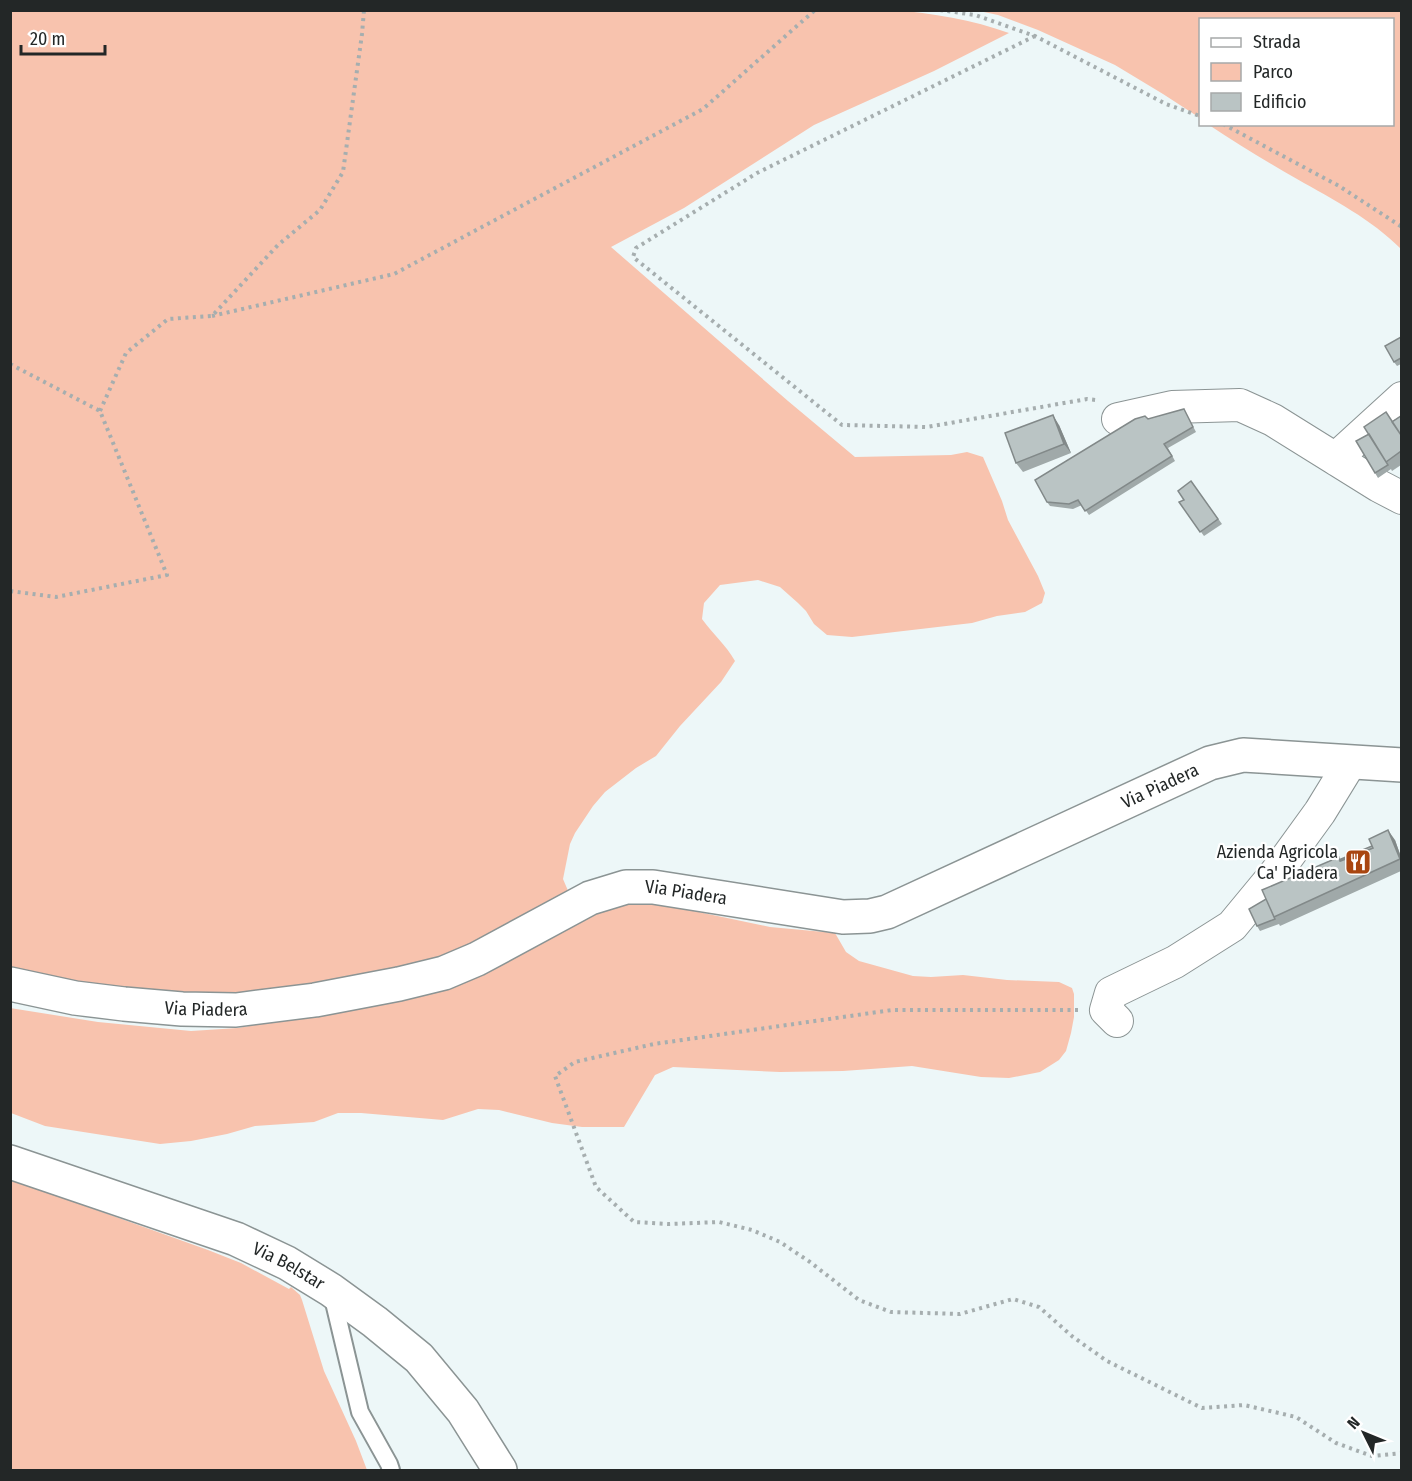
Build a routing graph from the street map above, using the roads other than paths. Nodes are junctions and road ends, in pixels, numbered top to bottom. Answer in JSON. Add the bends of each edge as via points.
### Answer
{"nodes":[{"id":1,"x":1401,"y":398,"type":"edge"},
{"id":2,"x":1118,"y":419,"type":"road end"},
{"id":3,"x":1337,"y":460,"type":"junction"},
{"id":4,"x":1401,"y":498,"type":"edge"},
{"id":5,"x":1350,"y":763,"type":"junction"},
{"id":6,"x":1401,"y":765,"type":"edge"},
{"id":7,"x":10,"y":984,"type":"edge"},
{"id":8,"x":1112,"y":1015,"type":"road end"},
{"id":9,"x":10,"y":1162,"type":"edge"},
{"id":10,"x":331,"y":1290,"type":"junction"},
{"id":11,"x":391,"y":1470,"type":"edge"},
{"id":12,"x":500,"y":1470,"type":"edge"}],
"edges":[{"from":1,"to":3,"type":"street"},
{"from":2,"to":3,"type":"street","via":[[1173,407],[1240,405],[1273,420]]},
{"from":3,"to":4,"type":"street"},
{"from":5,"to":6,"type":"street","name":"Via Piadera"},
{"from":5,"to":7,"type":"street","name":"Via Piadera","via":[[1243,755],[1210,763],[887,912],[870,916],[843,917],[653,887],[626,887],[590,898],[444,973],[315,1000],[236,1010],[182,1009],[75,998]]},
{"from":5,"to":8,"type":"street","via":[[1320,812],[1232,926],[1175,962],[1111,993]]},
{"from":9,"to":10,"type":"street","name":"Via Belstar","via":[[236,1239]]},
{"from":10,"to":11,"type":"lane","via":[[360,1412]]},
{"from":10,"to":12,"type":"street","name":"Via Belstar","via":[[419,1358],[463,1411]]}]}
